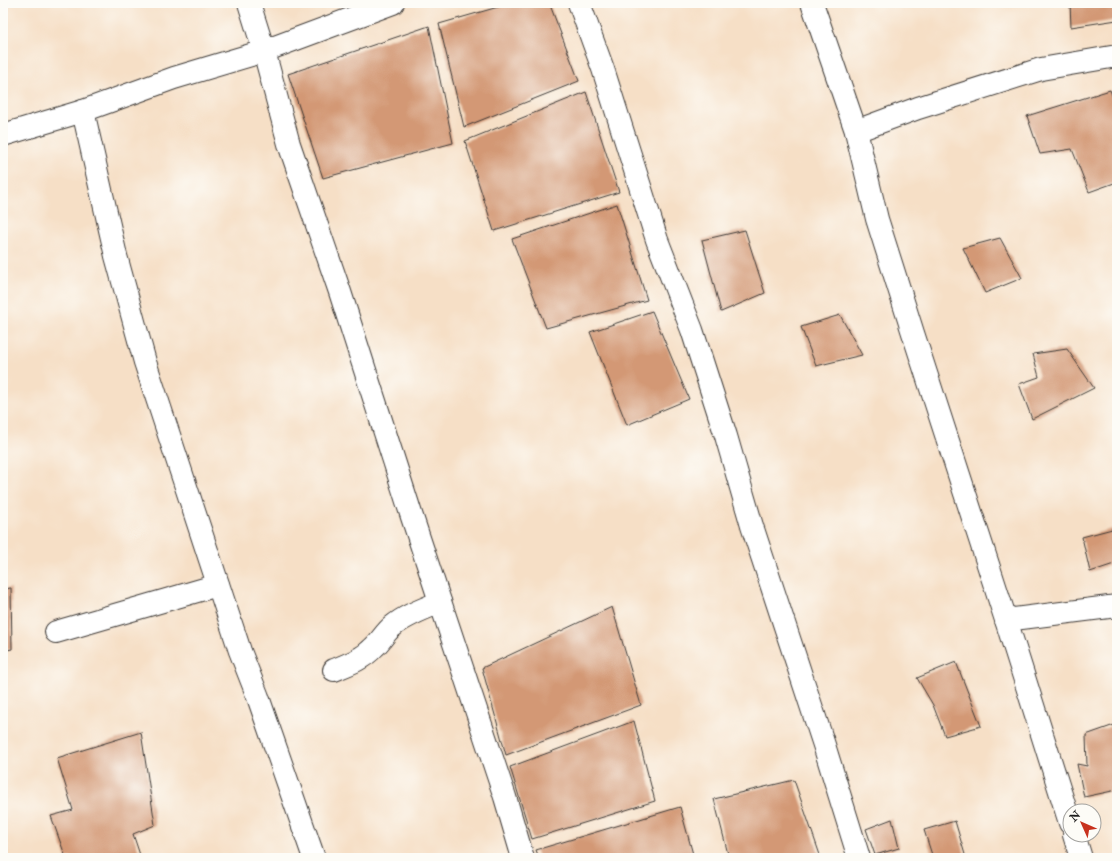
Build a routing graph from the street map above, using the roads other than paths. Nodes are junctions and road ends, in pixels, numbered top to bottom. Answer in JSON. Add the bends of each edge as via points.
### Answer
{"nodes":[{"id":1,"x":249,"y":3,"type":"edge"},
{"id":2,"x":393,"y":3,"type":"edge"},
{"id":3,"x":579,"y":3,"type":"edge"},
{"id":4,"x":812,"y":3,"type":"edge"},
{"id":5,"x":264,"y":51,"type":"junction"},
{"id":6,"x":1117,"y":56,"type":"edge"},
{"id":7,"x":83,"y":111,"type":"junction"},
{"id":8,"x":856,"y":131,"type":"junction"},
{"id":9,"x":3,"y":135,"type":"edge"},
{"id":10,"x":218,"y":585,"type":"junction"},
{"id":11,"x":440,"y":602,"type":"junction"},
{"id":12,"x":1117,"y":606,"type":"edge"},
{"id":13,"x":1006,"y":620,"type":"junction"},
{"id":14,"x":56,"y":632,"type":"dead end"},
{"id":15,"x":334,"y":670,"type":"dead end"},
{"id":16,"x":1064,"y":803,"type":"edge"},
{"id":17,"x":1076,"y":843,"type":"edge"},
{"id":18,"x":314,"y":858,"type":"edge"},
{"id":19,"x":523,"y":858,"type":"edge"},
{"id":20,"x":859,"y":858,"type":"edge"},
{"id":21,"x":1081,"y":858,"type":"edge"}],
"edges":[{"from":1,"to":5,"type":"street"},
{"from":2,"to":5,"type":"street"},
{"from":3,"to":20,"type":"street","via":[[603,69],[657,240],[692,330]]},
{"from":4,"to":8,"type":"street"},
{"from":5,"to":7,"type":"street","via":[[174,78]]},
{"from":5,"to":11,"type":"street","via":[[289,144],[340,292]]},
{"from":6,"to":8,"type":"street","via":[[1041,68]]},
{"from":7,"to":9,"type":"street"},
{"from":7,"to":10,"type":"street","via":[[116,256],[145,362]]},
{"from":8,"to":13,"type":"street","via":[[877,219]]},
{"from":10,"to":14,"type":"street"},
{"from":10,"to":18,"type":"street"},
{"from":11,"to":15,"type":"street","via":[[410,615],[393,626],[363,656]]},
{"from":11,"to":19,"type":"street"},
{"from":12,"to":13,"type":"street"},
{"from":13,"to":16,"type":"street"},
{"from":17,"to":21,"type":"street"}]}
